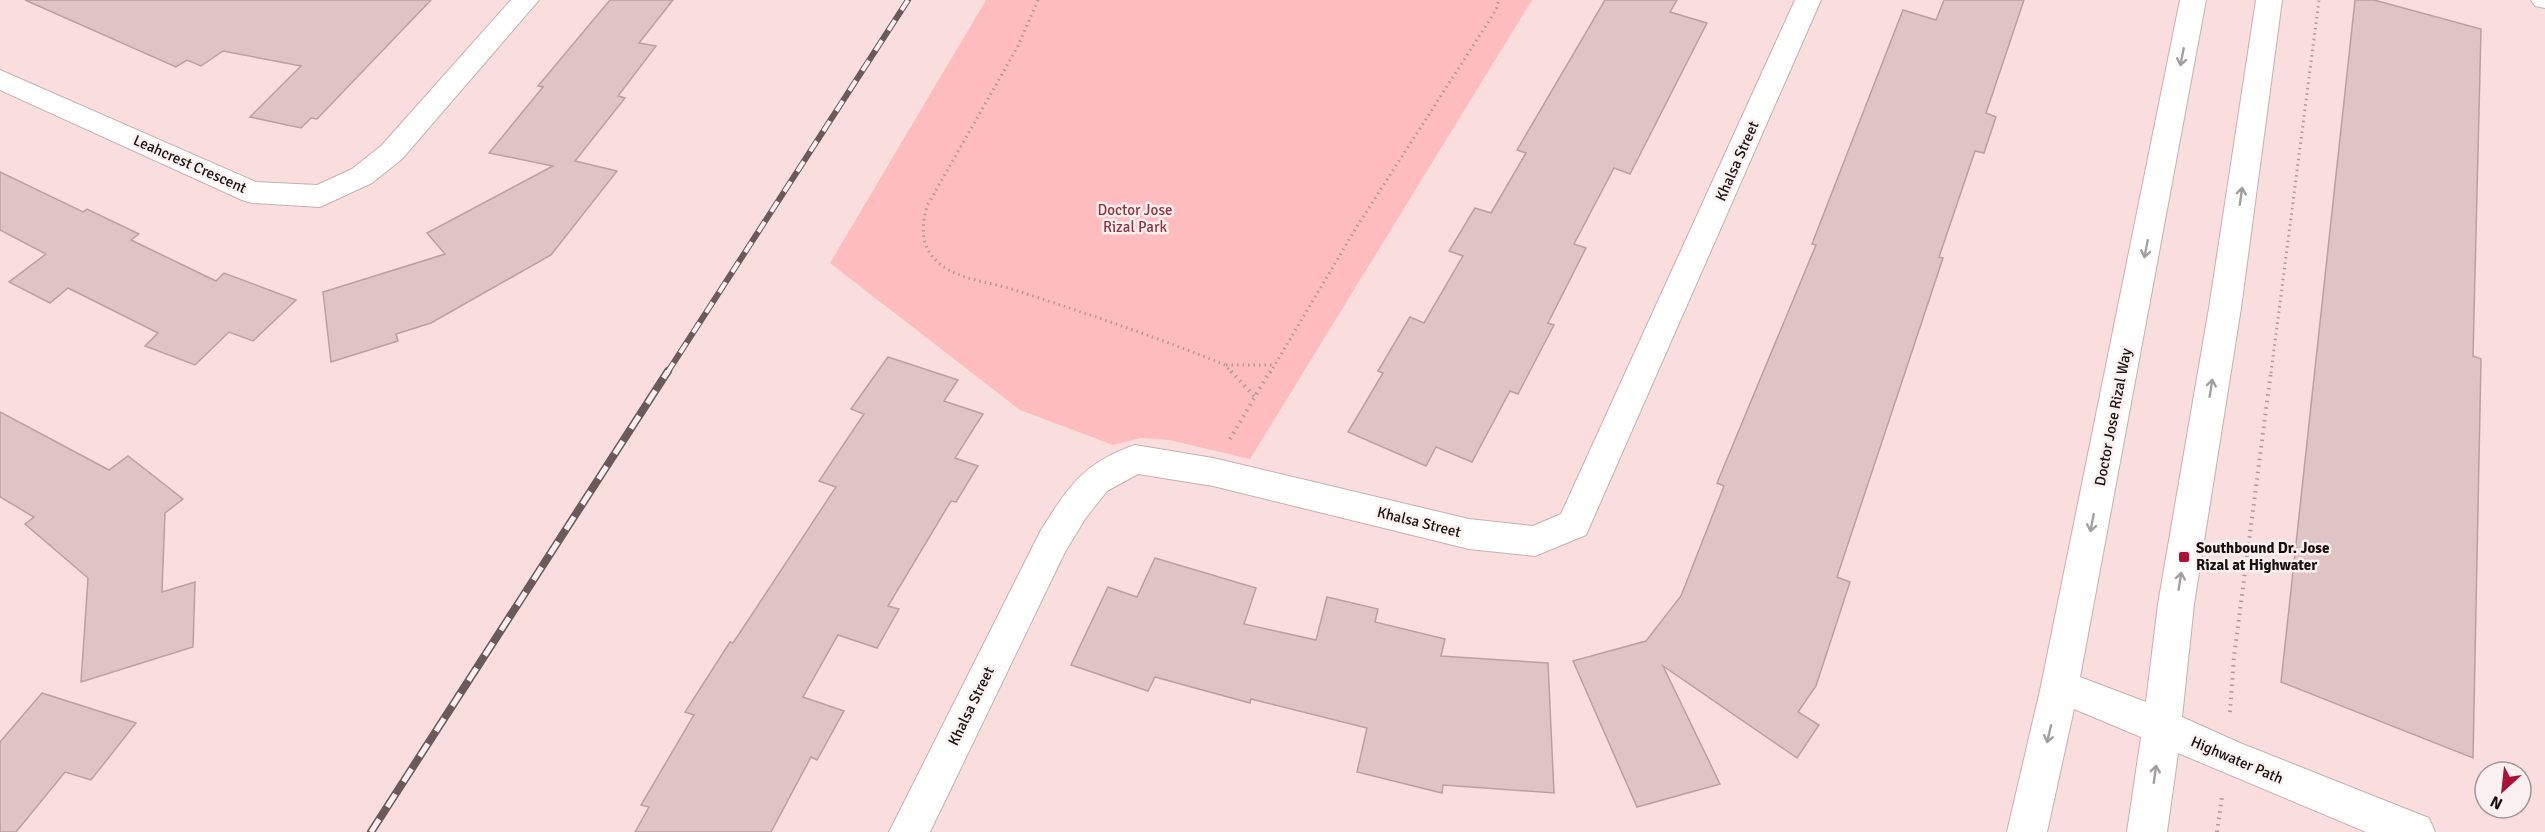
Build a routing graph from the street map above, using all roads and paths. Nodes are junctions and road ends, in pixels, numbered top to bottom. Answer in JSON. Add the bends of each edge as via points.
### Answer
{"nodes":[{"id":1,"x":526,"y":0,"type":"edge"},
{"id":2,"x":1038,"y":0,"type":"edge"},
{"id":3,"x":1498,"y":0,"type":"edge"},
{"id":4,"x":1808,"y":0,"type":"edge"},
{"id":5,"x":2193,"y":0,"type":"edge"},
{"id":6,"x":2269,"y":0,"type":"edge"},
{"id":7,"x":2319,"y":0,"type":"edge"},
{"id":8,"x":0,"y":79,"type":"edge"},
{"id":9,"x":1226,"y":365,"type":"junction"},
{"id":10,"x":1274,"y":365,"type":"junction"},
{"id":11,"x":1255,"y":397,"type":"junction"},
{"id":12,"x":1213,"y":472,"type":"junction"},
{"id":13,"x":2060,"y":686,"type":"junction"},
{"id":14,"x":2162,"y":727,"type":"junction"},
{"id":15,"x":2227,"y":757,"type":"junction"},
{"id":16,"x":909,"y":832,"type":"edge"},
{"id":17,"x":2027,"y":832,"type":"edge"},
{"id":18,"x":2147,"y":832,"type":"edge"},
{"id":19,"x":2415,"y":832,"type":"edge"}],
"edges":[{"from":1,"to":8,"type":"street","name":"Leahcrest Crescent","via":[[392,152],[362,176],[320,196],[252,192]]},
{"from":2,"to":9,"type":"path","via":[[1018,46],[927,206],[922,225],[925,247],[940,264],[966,277],[1049,300]]},
{"from":3,"to":10,"type":"path","via":[[1496,10],[1356,228]]},
{"from":4,"to":12,"type":"street","name":"Khalsa Street","via":[[1574,524],[1535,541],[1469,534]]},
{"from":5,"to":13,"type":"street","name":"Doctor Jose Rizal Way","one_way":true},
{"from":14,"to":6,"type":"street","one_way":true,"via":[[2176,604],[2225,308]]},
{"from":7,"to":15,"type":"path","via":[[2234,657]]},
{"from":9,"to":10,"type":"path"},
{"from":9,"to":11,"type":"path"},
{"from":10,"to":11,"type":"path"},
{"from":11,"to":12,"type":"path"},
{"from":12,"to":16,"type":"street","name":"Khalsa Street","via":[[1135,459],[1095,481],[1053,541]]},
{"from":13,"to":14,"type":"street","name":"Highwater Path"},
{"from":13,"to":17,"type":"street","name":"Doctor Jose Rizal Way","one_way":true},
{"from":14,"to":15,"type":"street","name":"Highwater Path"},
{"from":18,"to":14,"type":"street","one_way":true},
{"from":15,"to":19,"type":"street","name":"Highwater Path"}]}
